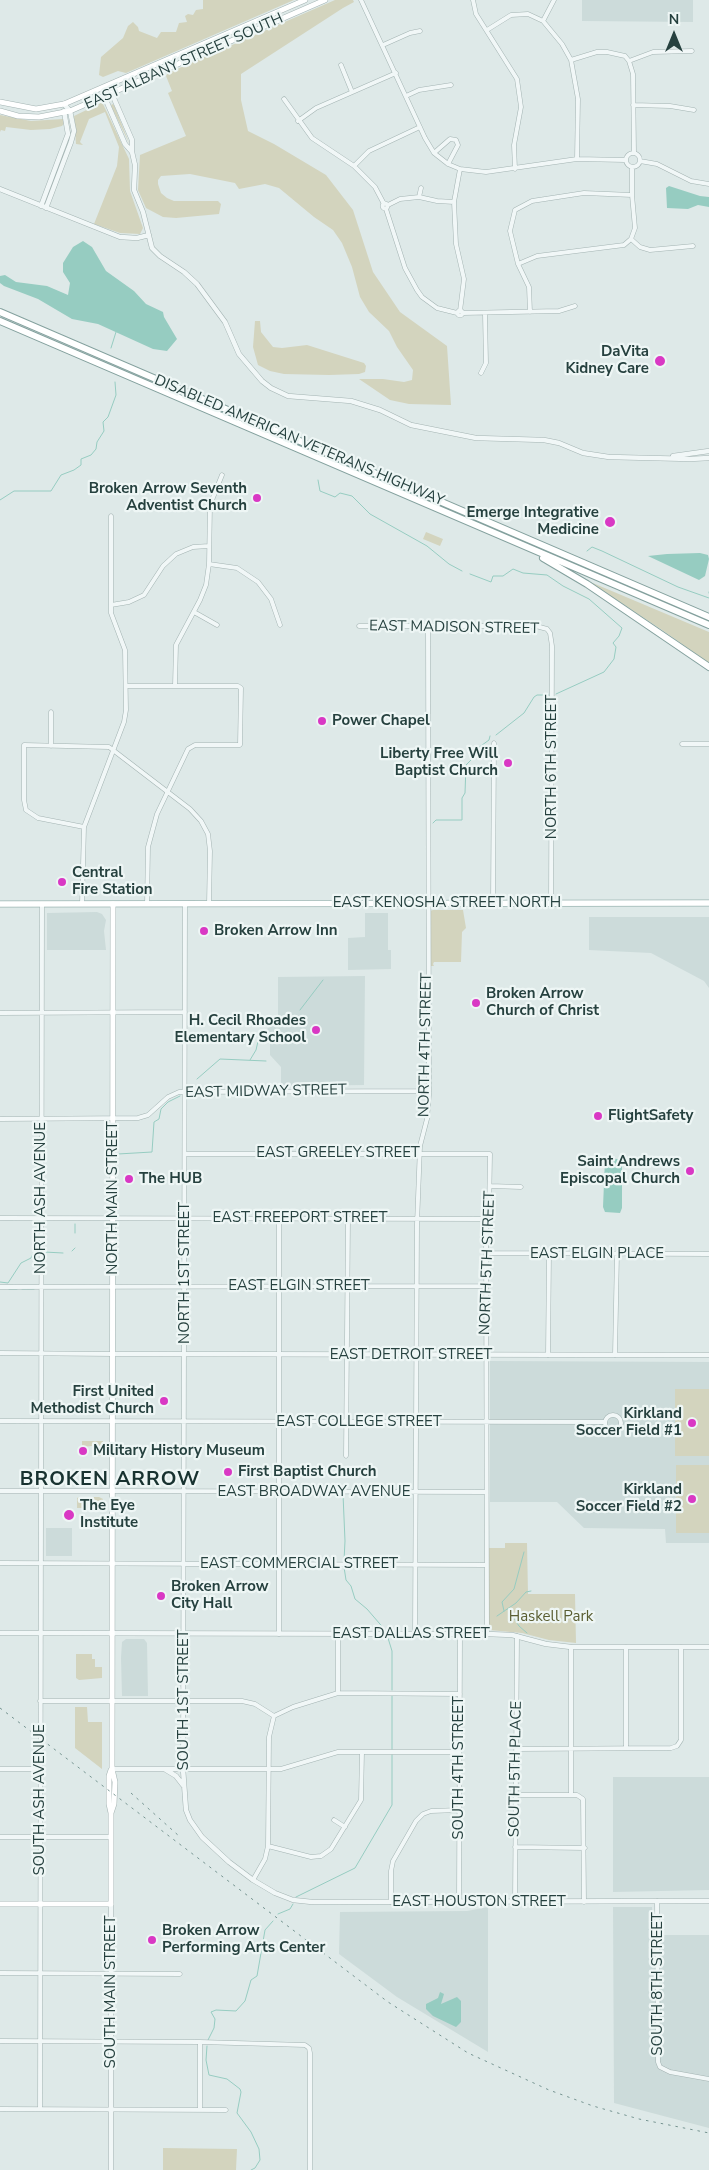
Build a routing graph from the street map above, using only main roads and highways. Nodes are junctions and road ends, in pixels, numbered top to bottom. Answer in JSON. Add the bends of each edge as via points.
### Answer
{"nodes":[{"id":1,"x":305,"y":0,"type":"edge"},
{"id":2,"x":324,"y":0,"type":"edge"},
{"id":3,"x":0,"y":102,"type":"edge"},
{"id":4,"x":0,"y":111,"type":"edge"},
{"id":5,"x":0,"y":308,"type":"edge"},
{"id":6,"x":0,"y":312,"type":"edge"},
{"id":7,"x":17,"y":320,"type":"junction"},
{"id":8,"x":0,"y":321,"type":"edge"},
{"id":9,"x":525,"y":546,"type":"junction"},
{"id":10,"x":709,"y":617,"type":"edge"},
{"id":11,"x":709,"y":625,"type":"edge"},
{"id":12,"x":709,"y":667,"type":"edge"},
{"id":13,"x":709,"y":903,"type":"edge"},
{"id":14,"x":0,"y":904,"type":"edge"},
{"id":15,"x":113,"y":904,"type":"junction"},
{"id":16,"x":112,"y":1492,"type":"joint"},
{"id":17,"x":0,"y":1904,"type":"edge"}],
"edges":[{"from":1,"to":3,"type":"main road","name":"EAST ALBANY STREET SOUTH","via":[[64,104],[36,109]]},
{"from":2,"to":4,"type":"main road","name":"EAST ALBANY STREET SOUTH","via":[[67,112],[39,117]]},
{"from":5,"to":7,"type":"highway"},
{"from":6,"to":7,"type":"highway","name":"DISABLED AMERICAN VETERANS HIGHWAY"},
{"from":7,"to":10,"type":"highway","name":"DISABLED AMERICAN VETERANS HIGHWAY"},
{"from":8,"to":9,"type":"highway","name":"DISABLED AMERICAN VETERANS HIGHWAY"},
{"from":9,"to":11,"type":"highway","name":"DISABLED AMERICAN VETERANS HIGHWAY"},
{"from":9,"to":12,"type":"highway"},
{"from":13,"to":15,"type":"main road","name":"EAST KENOSHA STREET NORTH"},
{"from":14,"to":15,"type":"main road"},
{"from":15,"to":16,"type":"main road","name":"NORTH MAIN STREET"},
{"from":16,"to":17,"type":"main road","name":"SOUTH MAIN STREET","via":[[112,1769],[115,1782],[111,1904]]}]}
